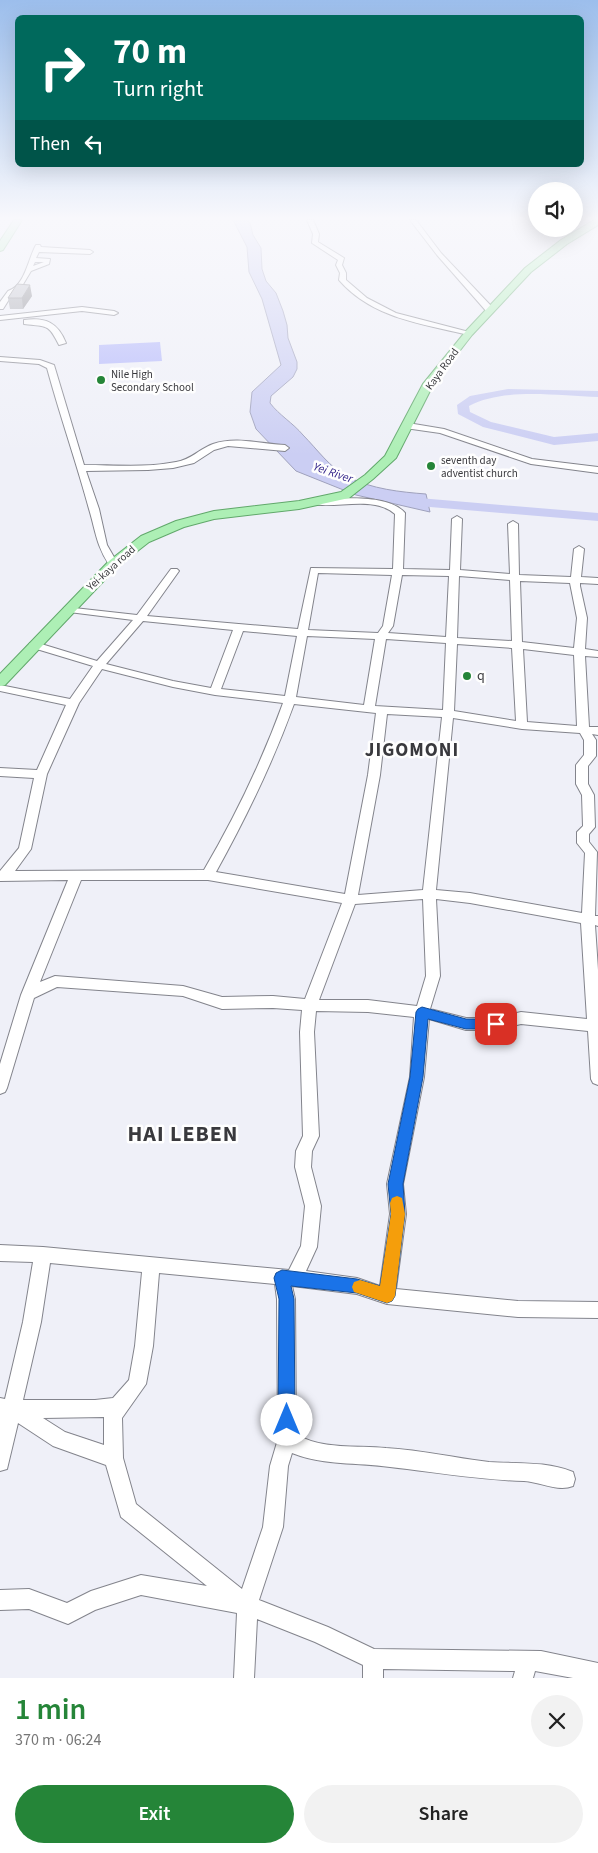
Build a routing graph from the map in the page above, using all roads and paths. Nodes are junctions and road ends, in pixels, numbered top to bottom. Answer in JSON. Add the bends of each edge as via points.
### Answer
{"nodes":[{"id":1,"x":362,"y":298,"type":"edge"},
{"id":2,"x":479,"y":298,"type":"edge"},
{"id":3,"x":501,"y":298,"type":"edge"},
{"id":4,"x":490,"y":310,"type":"junction"},
{"id":5,"x":114,"y":313,"type":"dead end"},
{"id":6,"x":0,"y":319,"type":"edge"},
{"id":7,"x":469,"y":333,"type":"junction"},
{"id":8,"x":62,"y":343,"type":"dead end"},
{"id":9,"x":0,"y":358,"type":"edge"},
{"id":10,"x":408,"y":426,"type":"junction"},
{"id":11,"x":285,"y":448,"type":"dead end"},
{"id":12,"x":82,"y":468,"type":"junction"},
{"id":13,"x":598,"y":470,"type":"edge"},
{"id":14,"x":344,"y":495,"type":"joint"},
{"id":15,"x":315,"y":502,"type":"junction"},
{"id":16,"x":457,"y":519,"type":"dead end"},
{"id":17,"x":513,"y":524,"type":"dead end"},
{"id":18,"x":579,"y":550,"type":"dead end"},
{"id":19,"x":113,"y":564,"type":"junction"},
{"id":20,"x":174,"y":571,"type":"dead end"},
{"id":21,"x":398,"y":571,"type":"junction"},
{"id":22,"x":455,"y":573,"type":"junction"},
{"id":23,"x":516,"y":578,"type":"junction"},
{"id":24,"x":576,"y":581,"type":"junction"},
{"id":25,"x":598,"y":581,"type":"edge"},
{"id":26,"x":69,"y":609,"type":"junction"},
{"id":27,"x":140,"y":618,"type":"junction"},
{"id":28,"x":239,"y":627,"type":"junction"},
{"id":29,"x":302,"y":633,"type":"junction"},
{"id":30,"x":381,"y":636,"type":"junction"},
{"id":31,"x":450,"y":642,"type":"junction"},
{"id":32,"x":34,"y":645,"type":"junction"},
{"id":33,"x":517,"y":645,"type":"junction"},
{"id":34,"x":579,"y":652,"type":"junction"},
{"id":35,"x":598,"y":654,"type":"edge"},
{"id":36,"x":99,"y":665,"type":"junction"},
{"id":37,"x":0,"y":682,"type":"edge"},
{"id":38,"x":0,"y":688,"type":"edge"},
{"id":39,"x":215,"y":692,"type":"junction"},
{"id":40,"x":290,"y":699,"type":"junction"},
{"id":41,"x":73,"y":703,"type":"junction"},
{"id":42,"x":375,"y":709,"type":"junction"},
{"id":43,"x":448,"y":714,"type":"junction"},
{"id":44,"x":522,"y":725,"type":"junction"},
{"id":45,"x":583,"y":729,"type":"junction"},
{"id":46,"x":598,"y":731,"type":"edge"},
{"id":47,"x":0,"y":772,"type":"edge"},
{"id":48,"x":41,"y":774,"type":"junction"},
{"id":49,"x":208,"y":875,"type":"junction"},
{"id":50,"x":2,"y":876,"type":"edge"},
{"id":51,"x":76,"y":877,"type":"junction"},
{"id":52,"x":429,"y":894,"type":"junction"},
{"id":53,"x":350,"y":900,"type":"junction"},
{"id":54,"x":593,"y":921,"type":"edge"},
{"id":55,"x":28,"y":994,"type":"junction"},
{"id":56,"x":310,"y":1005,"type":"junction"},
{"id":57,"x":422,"y":1012,"type":"junction"},
{"id":58,"x":597,"y":1026,"type":"edge"},
{"id":59,"x":598,"y":1079,"type":"edge"},
{"id":60,"x":0,"y":1088,"type":"edge"},
{"id":61,"x":0,"y":1253,"type":"edge"},
{"id":62,"x":43,"y":1255,"type":"junction"},
{"id":63,"x":151,"y":1266,"type":"junction"},
{"id":64,"x":288,"y":1278,"type":"junction"},
{"id":65,"x":387,"y":1296,"type":"junction"},
{"id":66,"x":598,"y":1310,"type":"edge"},
{"id":67,"x":118,"y":1406,"type":"junction"},
{"id":68,"x":6,"y":1408,"type":"edge"},
{"id":69,"x":287,"y":1439,"type":"junction"},
{"id":70,"x":114,"y":1458,"type":"junction"},
{"id":71,"x":0,"y":1462,"type":"edge"},
{"id":72,"x":566,"y":1479,"type":"dead end"},
{"id":73,"x":0,"y":1600,"type":"edge"},
{"id":74,"x":247,"y":1605,"type":"junction"},
{"id":75,"x":373,"y":1668,"type":"edge"},
{"id":76,"x":526,"y":1669,"type":"edge"},
{"id":77,"x":598,"y":1673,"type":"edge"},
{"id":78,"x":244,"y":1678,"type":"edge"}],
"edges":[{"from":1,"to":7,"type":"street","via":[[401,317]]},
{"from":2,"to":4,"type":"street"},
{"from":3,"to":4,"type":"main road","name":"Kaya Road"},
{"from":4,"to":7,"type":"main road","name":"Kaya Road"},
{"from":5,"to":6,"type":"street","via":[[82,309]]},
{"from":6,"to":8,"type":"street","via":[[52,325],[58,330]]},
{"from":7,"to":10,"type":"main road","name":"Kaya Road","via":[[428,384]]},
{"from":9,"to":12,"type":"street","via":[[40,362],[51,367]]},
{"from":10,"to":13,"type":"street","via":[[442,432],[531,461]]},
{"from":10,"to":14,"type":"main road","name":"Kaya Road","via":[[390,458]]},
{"from":11,"to":12,"type":"street","via":[[220,444],[186,463]]},
{"from":12,"to":19,"type":"street","via":[[102,545]]},
{"from":14,"to":15,"type":"main road","name":"Yei-kaya road"},
{"from":15,"to":19,"type":"main road","name":"Yei-kaya road","via":[[180,524],[145,540]]},
{"from":15,"to":21,"type":"street","via":[[362,502],[388,505],[398,510]]},
{"from":16,"to":22,"type":"street"},
{"from":17,"to":23,"type":"street"},
{"from":18,"to":24,"type":"street"},
{"from":19,"to":26,"type":"main road","name":"Yei-kaya road"},
{"from":20,"to":27,"type":"street"},
{"from":21,"to":22,"type":"street"},
{"from":21,"to":29,"type":"street","via":[[314,570]]},
{"from":21,"to":30,"type":"street","via":[[388,626]]},
{"from":22,"to":23,"type":"street"},
{"from":22,"to":31,"type":"street"},
{"from":23,"to":24,"type":"street"},
{"from":23,"to":33,"type":"street"},
{"from":24,"to":25,"type":"street"},
{"from":24,"to":34,"type":"street","via":[[582,618]]},
{"from":26,"to":27,"type":"street"},
{"from":26,"to":32,"type":"main road","name":"Yei-kaya road"},
{"from":27,"to":28,"type":"street"},
{"from":27,"to":36,"type":"street"},
{"from":28,"to":29,"type":"street"},
{"from":28,"to":39,"type":"street"},
{"from":29,"to":30,"type":"street"},
{"from":29,"to":40,"type":"street"},
{"from":30,"to":31,"type":"street"},
{"from":30,"to":42,"type":"street"},
{"from":31,"to":33,"type":"street"},
{"from":31,"to":43,"type":"street"},
{"from":32,"to":36,"type":"street"},
{"from":32,"to":37,"type":"main road","name":"Yei-kaya road"},
{"from":33,"to":34,"type":"street"},
{"from":33,"to":44,"type":"street"},
{"from":34,"to":35,"type":"street"},
{"from":34,"to":45,"type":"street"},
{"from":36,"to":39,"type":"street"},
{"from":36,"to":41,"type":"street"},
{"from":38,"to":41,"type":"street"},
{"from":39,"to":40,"type":"street"},
{"from":40,"to":42,"type":"street"},
{"from":40,"to":49,"type":"street","via":[[275,740]]},
{"from":41,"to":48,"type":"street"},
{"from":42,"to":43,"type":"street"},
{"from":42,"to":53,"type":"street","via":[[374,775]]},
{"from":43,"to":44,"type":"street"},
{"from":43,"to":52,"type":"street"},
{"from":44,"to":45,"type":"street"},
{"from":45,"to":46,"type":"street"},
{"from":45,"to":54,"type":"street","via":[[590,740],[590,756],[582,766],[582,784],[588,795],[589,826],[583,832],[583,843],[591,852]]},
{"from":47,"to":48,"type":"street"},
{"from":48,"to":50,"type":"street","via":[[25,849]]},
{"from":49,"to":51,"type":"street"},
{"from":49,"to":53,"type":"street"},
{"from":50,"to":51,"type":"street"},
{"from":51,"to":55,"type":"street"},
{"from":52,"to":53,"type":"street"},
{"from":52,"to":54,"type":"street","via":[[470,898]]},
{"from":52,"to":57,"type":"street","via":[[433,976]]},
{"from":53,"to":56,"type":"street"},
{"from":54,"to":58,"type":"street"},
{"from":55,"to":56,"type":"street","via":[[55,981],[183,991],[222,1003]]},
{"from":55,"to":60,"type":"street"},
{"from":56,"to":57,"type":"street","via":[[368,1006]]},
{"from":56,"to":64,"type":"street","via":[[307,1032],[311,1136],[304,1151],[303,1167],[313,1206],[309,1247]]},
{"from":57,"to":58,"type":"street","via":[[466,1024],[496,1024],[521,1018]]},
{"from":57,"to":65,"type":"street","via":[[416,1077],[395,1184],[398,1214]]},
{"from":58,"to":59,"type":"street"},
{"from":61,"to":62,"type":"street"},
{"from":62,"to":63,"type":"street"},
{"from":62,"to":68,"type":"street","via":[[32,1322]]},
{"from":63,"to":64,"type":"street"},
{"from":63,"to":67,"type":"street","via":[[137,1384]]},
{"from":64,"to":65,"type":"street","via":[[357,1286]]},
{"from":64,"to":69,"type":"street"},
{"from":65,"to":66,"type":"street","via":[[518,1309]]},
{"from":67,"to":68,"type":"street","via":[[95,1409]]},
{"from":67,"to":70,"type":"street","via":[[113,1418]]},
{"from":68,"to":70,"type":"street","via":[[60,1439]]},
{"from":68,"to":71,"type":"street"},
{"from":69,"to":72,"type":"street","via":[[321,1453],[388,1457]]},
{"from":69,"to":74,"type":"street","via":[[279,1466],[273,1527]]},
{"from":70,"to":74,"type":"street","via":[[128,1510]]},
{"from":73,"to":74,"type":"street","via":[[29,1599],[68,1614],[91,1601],[141,1586]]},
{"from":74,"to":75,"type":"street","via":[[322,1634]]},
{"from":74,"to":78,"type":"street"},
{"from":75,"to":76,"type":"street"},
{"from":76,"to":77,"type":"street","via":[[541,1661]]}]}
